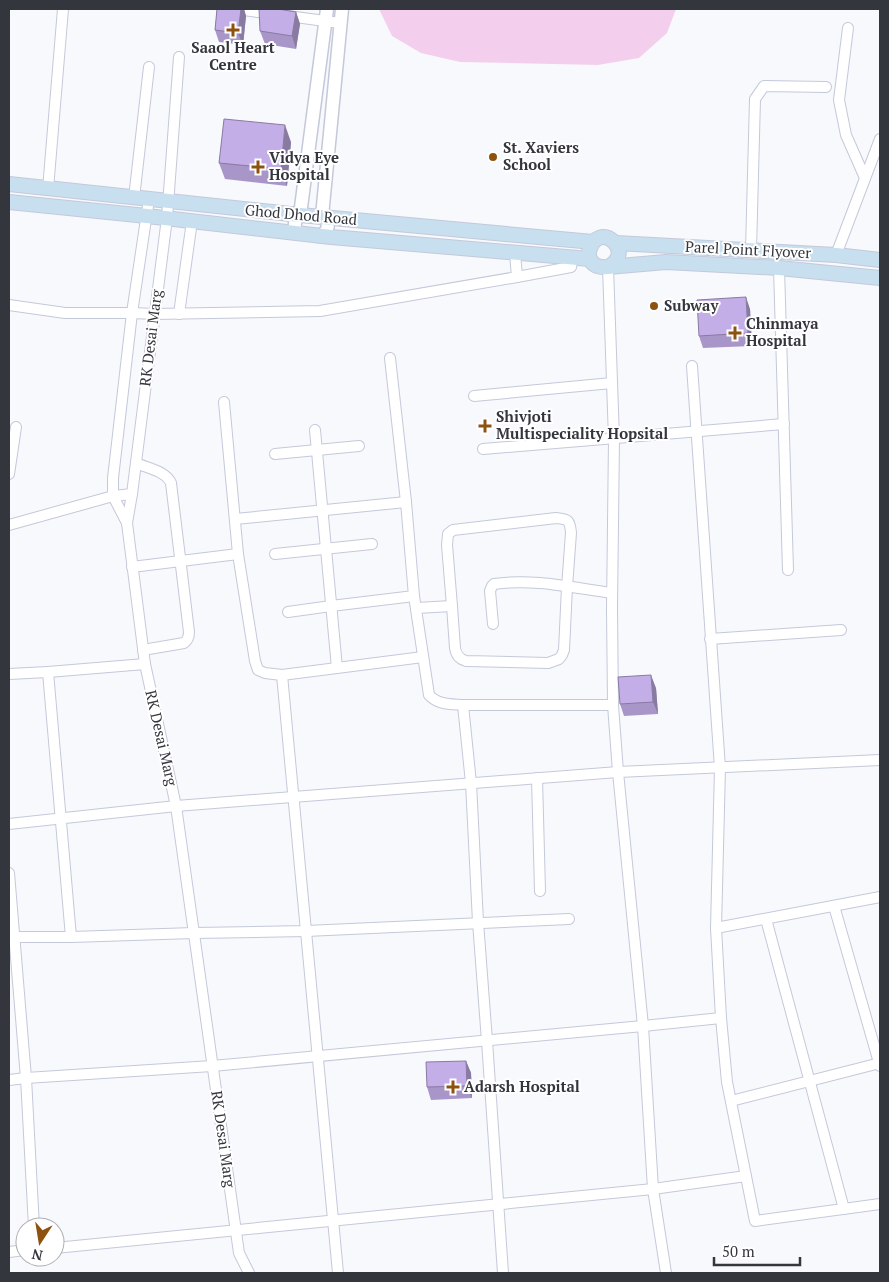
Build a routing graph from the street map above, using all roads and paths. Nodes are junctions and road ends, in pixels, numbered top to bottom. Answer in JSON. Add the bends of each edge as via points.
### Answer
{"nodes":[{"id":1,"x":63,"y":9,"type":"edge"},
{"id":2,"x":236,"y":9,"type":"edge"},
{"id":3,"x":342,"y":9,"type":"edge"},
{"id":4,"x":326,"y":15,"type":"edge"},
{"id":5,"x":340,"y":23,"type":"junction"},
{"id":6,"x":848,"y":28,"type":"dead end"},
{"id":7,"x":179,"y":56,"type":"dead end"},
{"id":8,"x":149,"y":67,"type":"dead end"},
{"id":9,"x":826,"y":87,"type":"dead end"},
{"id":10,"x":879,"y":143,"type":"edge"},
{"id":11,"x":865,"y":178,"type":"junction"},
{"id":12,"x":9,"y":184,"type":"edge"},
{"id":13,"x":48,"y":188,"type":"junction"},
{"id":14,"x":134,"y":198,"type":"junction"},
{"id":15,"x":149,"y":199,"type":"junction"},
{"id":16,"x":168,"y":201,"type":"junction"},
{"id":17,"x":9,"y":202,"type":"edge"},
{"id":18,"x":300,"y":215,"type":"junction"},
{"id":19,"x":147,"y":216,"type":"junction"},
{"id":20,"x":322,"y":216,"type":"junction"},
{"id":21,"x":167,"y":218,"type":"junction"},
{"id":22,"x":192,"y":221,"type":"junction"},
{"id":23,"x":298,"y":233,"type":"junction"},
{"id":24,"x":320,"y":236,"type":"junction"},
{"id":25,"x":593,"y":242,"type":"junction"},
{"id":26,"x":616,"y":243,"type":"junction"},
{"id":27,"x":751,"y":250,"type":"junction"},
{"id":28,"x":515,"y":253,"type":"junction"},
{"id":29,"x":836,"y":255,"type":"junction"},
{"id":30,"x":573,"y":258,"type":"junction"},
{"id":31,"x":590,"y":259,"type":"junction"},
{"id":32,"x":880,"y":260,"type":"edge"},
{"id":33,"x":608,"y":267,"type":"junction"},
{"id":34,"x":779,"y":268,"type":"junction"},
{"id":35,"x":517,"y":277,"type":"junction"},
{"id":36,"x":880,"y":278,"type":"edge"},
{"id":37,"x":9,"y":306,"type":"edge"},
{"id":38,"x":132,"y":313,"type":"junction"},
{"id":39,"x":154,"y":314,"type":"junction"},
{"id":40,"x":179,"y":314,"type":"junction"},
{"id":41,"x":390,"y":358,"type":"dead end"},
{"id":42,"x":692,"y":366,"type":"dead end"},
{"id":43,"x":612,"y":383,"type":"junction"},
{"id":44,"x":474,"y":396,"type":"dead end"},
{"id":45,"x":224,"y":402,"type":"dead end"},
{"id":46,"x":784,"y":424,"type":"junction"},
{"id":47,"x":16,"y":427,"type":"dead end"},
{"id":48,"x":315,"y":430,"type":"dead end"},
{"id":49,"x":696,"y":432,"type":"junction"},
{"id":50,"x":614,"y":438,"type":"junction"},
{"id":51,"x":359,"y":446,"type":"dead end"},
{"id":52,"x":317,"y":450,"type":"junction"},
{"id":53,"x":483,"y":450,"type":"dead end"},
{"id":54,"x":275,"y":454,"type":"dead end"},
{"id":55,"x":136,"y":463,"type":"junction"},
{"id":56,"x":9,"y":474,"type":"edge"},
{"id":57,"x":132,"y":494,"type":"junction"},
{"id":58,"x":113,"y":496,"type":"junction"},
{"id":59,"x":406,"y":502,"type":"junction"},
{"id":60,"x":323,"y":510,"type":"junction"},
{"id":61,"x":235,"y":519,"type":"junction"},
{"id":62,"x":127,"y":523,"type":"junction"},
{"id":63,"x":9,"y":525,"type":"edge"},
{"id":64,"x":372,"y":544,"type":"dead end"},
{"id":65,"x":326,"y":549,"type":"junction"},
{"id":66,"x":238,"y":554,"type":"junction"},
{"id":67,"x":275,"y":554,"type":"dead end"},
{"id":68,"x":181,"y":561,"type":"junction"},
{"id":69,"x":132,"y":567,"type":"junction"},
{"id":70,"x":788,"y":570,"type":"dead end"},
{"id":71,"x":567,"y":587,"type":"junction"},
{"id":72,"x":612,"y":593,"type":"junction"},
{"id":73,"x":414,"y":596,"type":"junction"},
{"id":74,"x":331,"y":606,"type":"junction"},
{"id":75,"x":452,"y":606,"type":"junction"},
{"id":76,"x":416,"y":608,"type":"junction"},
{"id":77,"x":288,"y":612,"type":"dead end"},
{"id":78,"x":493,"y":624,"type":"dead end"},
{"id":79,"x":841,"y":630,"type":"dead end"},
{"id":80,"x":710,"y":639,"type":"junction"},
{"id":81,"x":143,"y":650,"type":"junction"},
{"id":82,"x":423,"y":656,"type":"junction"},
{"id":83,"x":145,"y":664,"type":"junction"},
{"id":84,"x":336,"y":668,"type":"junction"},
{"id":85,"x":48,"y":672,"type":"junction"},
{"id":86,"x":9,"y":674,"type":"edge"},
{"id":87,"x":282,"y":675,"type":"junction"},
{"id":88,"x":463,"y":705,"type":"junction"},
{"id":89,"x":613,"y":705,"type":"junction"},
{"id":90,"x":880,"y":760,"type":"edge"},
{"id":91,"x":720,"y":768,"type":"junction"},
{"id":92,"x":618,"y":772,"type":"junction"},
{"id":93,"x":537,"y":778,"type":"junction"},
{"id":94,"x":471,"y":783,"type":"junction"},
{"id":95,"x":293,"y":797,"type":"junction"},
{"id":96,"x":176,"y":806,"type":"junction"},
{"id":97,"x":61,"y":818,"type":"junction"},
{"id":98,"x":9,"y":824,"type":"edge"},
{"id":99,"x":9,"y":873,"type":"edge"},
{"id":100,"x":540,"y":892,"type":"dead end"},
{"id":101,"x":880,"y":897,"type":"edge"},
{"id":102,"x":834,"y":906,"type":"junction"},
{"id":103,"x":569,"y":918,"type":"dead end"},
{"id":104,"x":766,"y":918,"type":"junction"},
{"id":105,"x":478,"y":922,"type":"junction"},
{"id":106,"x":716,"y":928,"type":"junction"},
{"id":107,"x":306,"y":931,"type":"junction"},
{"id":108,"x":194,"y":933,"type":"junction"},
{"id":109,"x":14,"y":937,"type":"junction"},
{"id":110,"x":71,"y":937,"type":"junction"},
{"id":111,"x":721,"y":1018,"type":"junction"},
{"id":112,"x":643,"y":1026,"type":"junction"},
{"id":113,"x":488,"y":1040,"type":"junction"},
{"id":114,"x":318,"y":1056,"type":"junction"},
{"id":115,"x":880,"y":1064,"type":"edge"},
{"id":116,"x":212,"y":1066,"type":"junction"},
{"id":117,"x":26,"y":1078,"type":"junction"},
{"id":118,"x":9,"y":1080,"type":"edge"},
{"id":119,"x":809,"y":1081,"type":"junction"},
{"id":120,"x":730,"y":1101,"type":"junction"},
{"id":121,"x":746,"y":1176,"type":"junction"},
{"id":122,"x":653,"y":1188,"type":"junction"},
{"id":123,"x":498,"y":1204,"type":"junction"},
{"id":124,"x":880,"y":1204,"type":"edge"},
{"id":125,"x":844,"y":1209,"type":"junction"},
{"id":126,"x":33,"y":1217,"type":"edge"},
{"id":127,"x":333,"y":1220,"type":"junction"},
{"id":128,"x":236,"y":1230,"type":"junction"},
{"id":129,"x":65,"y":1247,"type":"edge"},
{"id":130,"x":249,"y":1273,"type":"edge"},
{"id":131,"x":338,"y":1273,"type":"edge"},
{"id":132,"x":503,"y":1273,"type":"edge"},
{"id":133,"x":666,"y":1273,"type":"edge"}],
"edges":[{"from":1,"to":13,"type":"street"},
{"from":2,"to":4,"type":"street"},
{"from":3,"to":5,"type":"street"},
{"from":4,"to":5,"type":"street"},
{"from":4,"to":18,"type":"street"},
{"from":5,"to":20,"type":"street"},
{"from":6,"to":11,"type":"street","via":[[839,100],[846,135]]},
{"from":7,"to":16,"type":"street","name":"RK Desai Marg"},
{"from":8,"to":14,"type":"street"},
{"from":9,"to":27,"type":"street","via":[[764,86],[755,99]]},
{"from":10,"to":11,"type":"street"},
{"from":11,"to":29,"type":"street"},
{"from":12,"to":13,"type":"main road","name":"Ghod Dhod Road"},
{"from":13,"to":14,"type":"main road","name":"Ghod Dhod Road"},
{"from":14,"to":15,"type":"main road","name":"Ghod Dhod Road"},
{"from":15,"to":16,"type":"main road","name":"Ghod Dhod Road"},
{"from":15,"to":19,"type":"street"},
{"from":16,"to":18,"type":"main road","name":"Ghod Dhod Road"},
{"from":16,"to":21,"type":"street","name":"RK Desai Marg"},
{"from":17,"to":19,"type":"main road"},
{"from":18,"to":20,"type":"main road","name":"Ghod Dhod Road"},
{"from":18,"to":23,"type":"street","via":[[294,223]]},
{"from":19,"to":21,"type":"main road"},
{"from":19,"to":38,"type":"street"},
{"from":20,"to":24,"type":"street","via":[[328,226]]},
{"from":20,"to":25,"type":"main road","name":"Ghod Dhod Road"},
{"from":21,"to":22,"type":"main road"},
{"from":21,"to":39,"type":"street","name":"RK Desai Marg"},
{"from":22,"to":23,"type":"main road"},
{"from":22,"to":40,"type":"street"},
{"from":23,"to":24,"type":"main road"},
{"from":24,"to":28,"type":"main road"},
{"from":25,"to":26,"type":"main road","name":"Ghod Dhod Road","via":[[605,238]]},
{"from":25,"to":31,"type":"main road","via":[[589,248]]},
{"from":26,"to":27,"type":"main road","name":"Parel Point Flyover"},
{"from":26,"to":33,"type":"main road","via":[[618,257]]},
{"from":27,"to":29,"type":"main road","name":"Parel Point Flyover"},
{"from":28,"to":30,"type":"main road"},
{"from":28,"to":35,"type":"street"},
{"from":29,"to":32,"type":"main road","name":"Parel Point Flyover"},
{"from":30,"to":31,"type":"main road"},
{"from":30,"to":35,"type":"street","via":[[571,267]]},
{"from":31,"to":33,"type":"main road","via":[[598,266]]},
{"from":33,"to":34,"type":"main road","via":[[666,262]]},
{"from":33,"to":43,"type":"street"},
{"from":34,"to":36,"type":"main road"},
{"from":34,"to":46,"type":"street"},
{"from":35,"to":40,"type":"street","via":[[320,310]]},
{"from":37,"to":38,"type":"street","via":[[65,313]]},
{"from":38,"to":39,"type":"street"},
{"from":38,"to":58,"type":"street"},
{"from":39,"to":40,"type":"street"},
{"from":39,"to":55,"type":"street","name":"RK Desai Marg"},
{"from":41,"to":59,"type":"street"},
{"from":42,"to":49,"type":"street"},
{"from":43,"to":44,"type":"street"},
{"from":43,"to":50,"type":"street"},
{"from":45,"to":61,"type":"street"},
{"from":46,"to":49,"type":"street"},
{"from":46,"to":70,"type":"street"},
{"from":47,"to":56,"type":"street"},
{"from":48,"to":52,"type":"street"},
{"from":49,"to":50,"type":"street"},
{"from":49,"to":80,"type":"street"},
{"from":50,"to":53,"type":"street"},
{"from":50,"to":72,"type":"street"},
{"from":51,"to":52,"type":"street"},
{"from":52,"to":54,"type":"street"},
{"from":52,"to":60,"type":"street"},
{"from":55,"to":57,"type":"street","name":"RK Desai Marg"},
{"from":55,"to":68,"type":"street","via":[[165,475],[171,483]]},
{"from":57,"to":58,"type":"street"},
{"from":57,"to":62,"type":"street","name":"RK Desai Marg"},
{"from":58,"to":62,"type":"street"},
{"from":58,"to":63,"type":"street"},
{"from":59,"to":60,"type":"street"},
{"from":59,"to":73,"type":"street"},
{"from":60,"to":61,"type":"street"},
{"from":60,"to":65,"type":"street"},
{"from":61,"to":66,"type":"street"},
{"from":62,"to":69,"type":"street","name":"RK Desai Marg"},
{"from":64,"to":65,"type":"street"},
{"from":65,"to":67,"type":"street"},
{"from":65,"to":74,"type":"street"},
{"from":66,"to":68,"type":"street"},
{"from":66,"to":87,"type":"street","via":[[258,670]]},
{"from":68,"to":69,"type":"street"},
{"from":68,"to":81,"type":"street","via":[[189,637],[184,643]]},
{"from":69,"to":81,"type":"street","name":"RK Desai Marg"},
{"from":71,"to":72,"type":"street"},
{"from":71,"to":75,"type":"street","via":[[564,650],[559,659],[548,663],[462,660],[455,648]]},
{"from":71,"to":75,"type":"street","via":[[571,533],[568,520],[556,518],[453,530],[448,534],[446,545]]},
{"from":71,"to":78,"type":"street","via":[[531,583],[494,584],[490,591]]},
{"from":72,"to":89,"type":"street"},
{"from":73,"to":74,"type":"street"},
{"from":73,"to":76,"type":"street"},
{"from":74,"to":77,"type":"street"},
{"from":74,"to":84,"type":"street"},
{"from":75,"to":76,"type":"street"},
{"from":76,"to":82,"type":"street"},
{"from":79,"to":80,"type":"street"},
{"from":80,"to":91,"type":"street"},
{"from":81,"to":83,"type":"street","name":"RK Desai Marg"},
{"from":82,"to":84,"type":"street"},
{"from":82,"to":88,"type":"street","via":[[429,695],[440,702]]},
{"from":83,"to":85,"type":"street"},
{"from":83,"to":96,"type":"street","name":"RK Desai Marg"},
{"from":84,"to":87,"type":"street"},
{"from":85,"to":86,"type":"street"},
{"from":85,"to":97,"type":"street"},
{"from":87,"to":95,"type":"street"},
{"from":88,"to":89,"type":"street"},
{"from":88,"to":94,"type":"street"},
{"from":89,"to":92,"type":"street"},
{"from":90,"to":91,"type":"street"},
{"from":91,"to":92,"type":"street"},
{"from":91,"to":106,"type":"street"},
{"from":92,"to":93,"type":"street"},
{"from":92,"to":112,"type":"street"},
{"from":93,"to":94,"type":"street"},
{"from":93,"to":100,"type":"street"},
{"from":94,"to":95,"type":"street"},
{"from":94,"to":105,"type":"street"},
{"from":95,"to":96,"type":"street"},
{"from":95,"to":107,"type":"street"},
{"from":96,"to":97,"type":"street"},
{"from":96,"to":108,"type":"street","name":"RK Desai Marg"},
{"from":97,"to":98,"type":"street"},
{"from":97,"to":110,"type":"street"},
{"from":99,"to":109,"type":"street"},
{"from":101,"to":102,"type":"street"},
{"from":102,"to":104,"type":"street"},
{"from":102,"to":115,"type":"street"},
{"from":103,"to":105,"type":"street"},
{"from":104,"to":106,"type":"street"},
{"from":104,"to":119,"type":"street"},
{"from":105,"to":107,"type":"street"},
{"from":105,"to":113,"type":"street"},
{"from":106,"to":111,"type":"street"},
{"from":107,"to":108,"type":"street"},
{"from":107,"to":114,"type":"street"},
{"from":108,"to":110,"type":"street"},
{"from":108,"to":116,"type":"street","name":"RK Desai Marg"},
{"from":109,"to":110,"type":"street"},
{"from":109,"to":117,"type":"street"},
{"from":111,"to":112,"type":"street"},
{"from":111,"to":120,"type":"street"},
{"from":112,"to":113,"type":"street"},
{"from":112,"to":122,"type":"street"},
{"from":113,"to":114,"type":"street"},
{"from":113,"to":123,"type":"street"},
{"from":114,"to":116,"type":"street"},
{"from":114,"to":127,"type":"street"},
{"from":115,"to":119,"type":"street"},
{"from":116,"to":117,"type":"street"},
{"from":116,"to":128,"type":"street","name":"RK Desai Marg"},
{"from":117,"to":118,"type":"street"},
{"from":117,"to":126,"type":"street"},
{"from":119,"to":120,"type":"street"},
{"from":119,"to":125,"type":"street"},
{"from":120,"to":121,"type":"street"},
{"from":121,"to":122,"type":"street"},
{"from":121,"to":125,"type":"street","via":[[755,1221]]},
{"from":122,"to":123,"type":"street"},
{"from":122,"to":133,"type":"street"},
{"from":123,"to":127,"type":"street"},
{"from":123,"to":132,"type":"street"},
{"from":124,"to":125,"type":"street"},
{"from":127,"to":128,"type":"street"},
{"from":127,"to":131,"type":"street"},
{"from":128,"to":129,"type":"street"},
{"from":128,"to":130,"type":"street","name":"RK Desai Marg","via":[[239,1253]]}]}
